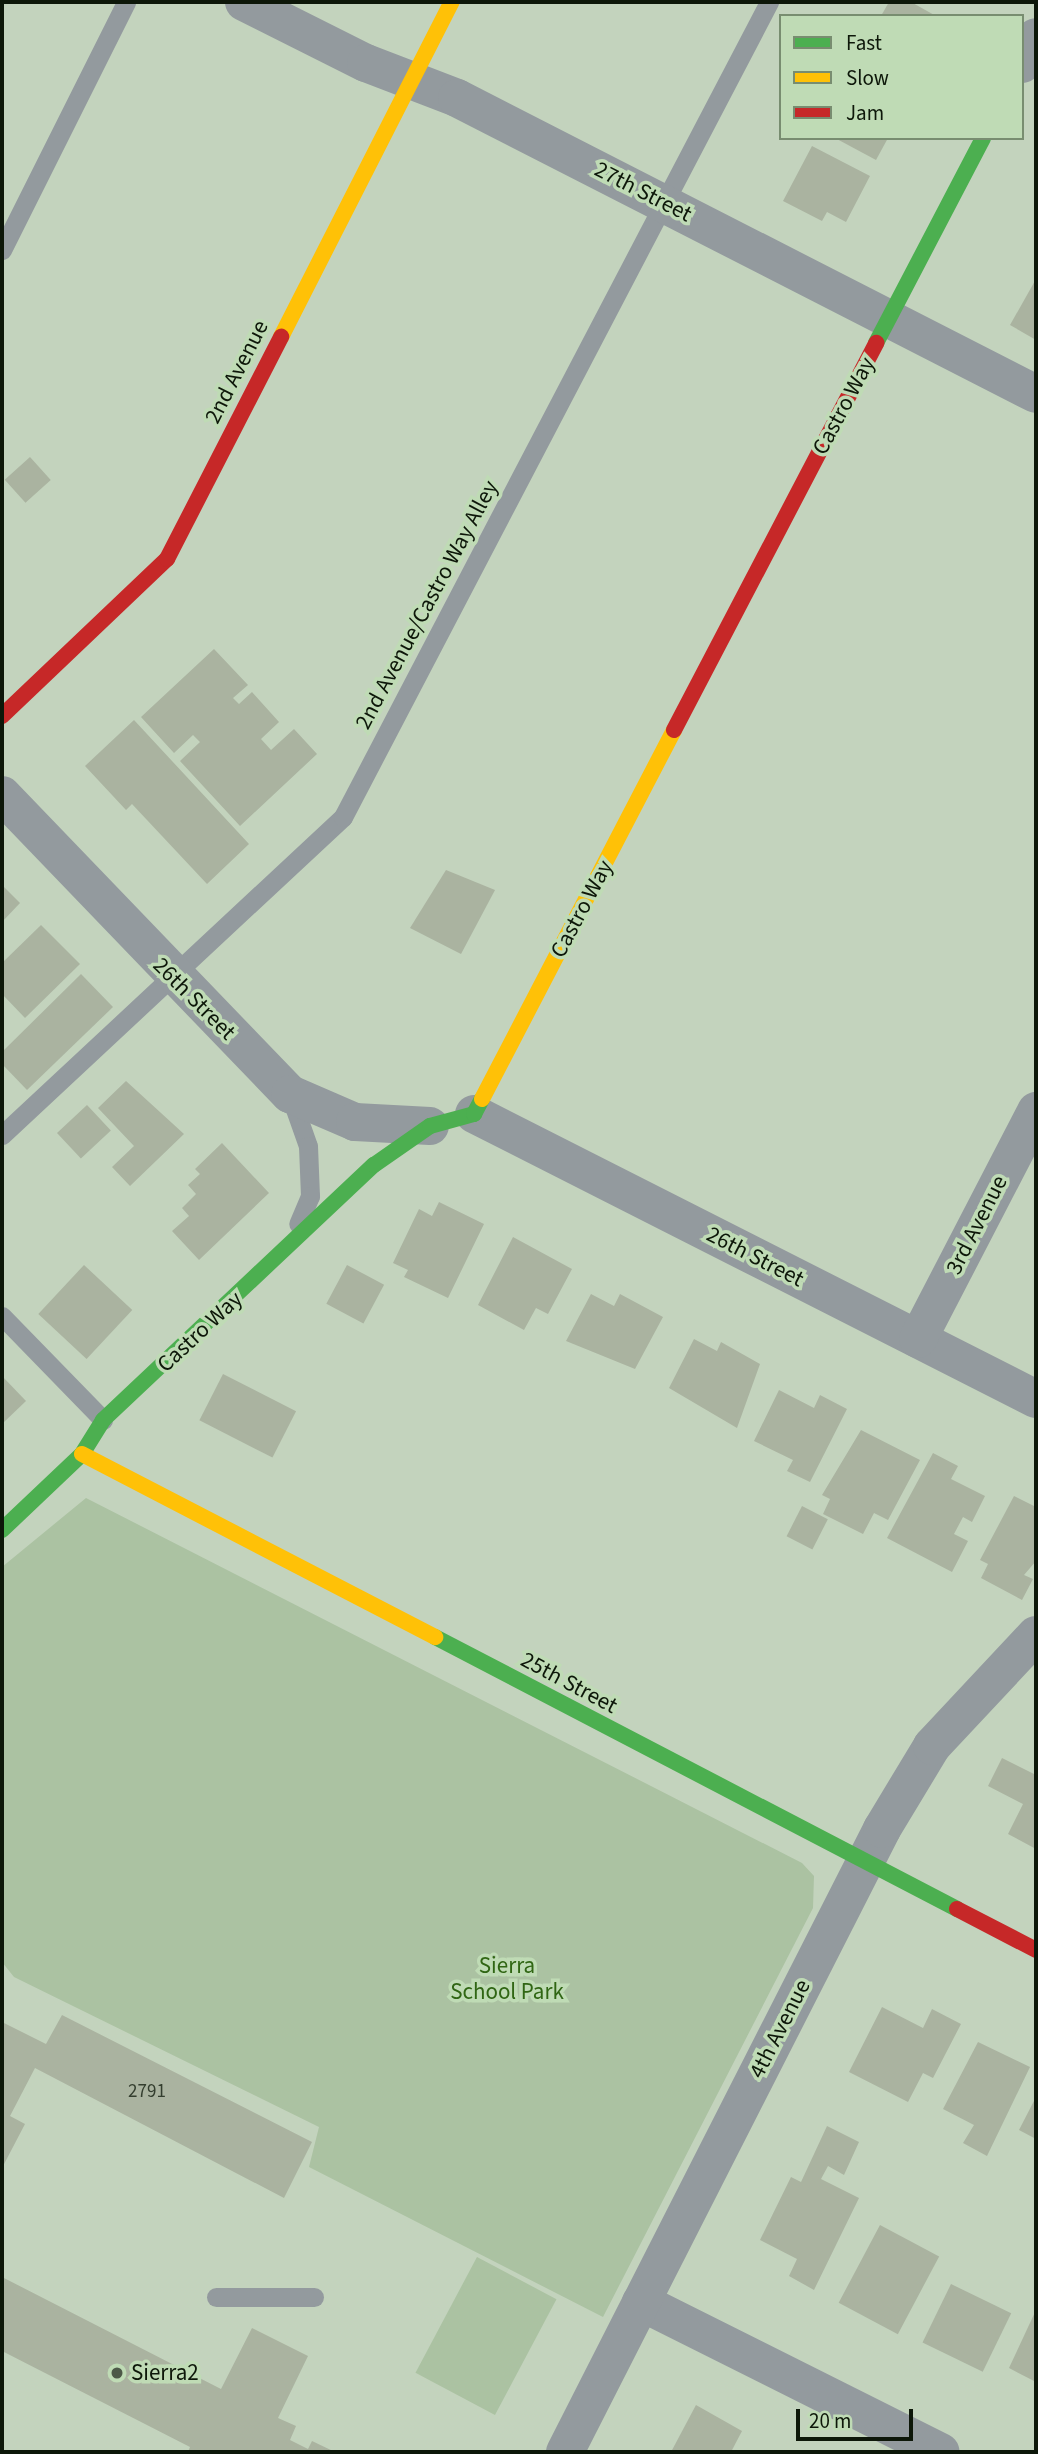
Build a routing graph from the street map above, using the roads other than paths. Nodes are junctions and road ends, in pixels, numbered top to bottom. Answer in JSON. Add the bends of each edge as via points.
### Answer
{"nodes":[{"id":1,"x":127,"y":2,"type":"edge"},
{"id":2,"x":244,"y":2,"type":"edge"},
{"id":3,"x":452,"y":2,"type":"edge"},
{"id":4,"x":769,"y":2,"type":"edge"},
{"id":5,"x":1036,"y":37,"type":"edge"},
{"id":6,"x":1024,"y":60,"type":"edge"},
{"id":7,"x":412,"y":81,"type":"junction"},
{"id":8,"x":983,"y":140,"type":"edge"},
{"id":9,"x":664,"y":203,"type":"junction"},
{"id":10,"x":2,"y":250,"type":"edge"},
{"id":11,"x":890,"y":318,"type":"junction"},
{"id":12,"x":1036,"y":394,"type":"edge"},
{"id":13,"x":2,"y":716,"type":"edge"},
{"id":14,"x":2,"y":795,"type":"edge"},
{"id":15,"x":172,"y":978,"type":"junction"},
{"id":16,"x":289,"y":1094,"type":"junction"},
{"id":17,"x":1036,"y":1111,"type":"edge"},
{"id":18,"x":474,"y":1114,"type":"junction"},
{"id":19,"x":430,"y":1126,"type":"junction"},
{"id":20,"x":2,"y":1135,"type":"edge"},
{"id":21,"x":284,"y":1255,"type":"junction"},
{"id":22,"x":2,"y":1316,"type":"edge"},
{"id":23,"x":918,"y":1339,"type":"junction"},
{"id":24,"x":1036,"y":1399,"type":"edge"},
{"id":25,"x":103,"y":1420,"type":"junction"},
{"id":26,"x":82,"y":1454,"type":"junction"},
{"id":27,"x":2,"y":1530,"type":"edge"},
{"id":28,"x":1036,"y":1635,"type":"edge"},
{"id":29,"x":864,"y":1863,"type":"junction"},
{"id":30,"x":1036,"y":1950,"type":"edge"},
{"id":31,"x":216,"y":2297,"type":"dead end"},
{"id":32,"x":314,"y":2298,"type":"dead end"},
{"id":33,"x":641,"y":2302,"type":"junction"},
{"id":34,"x":565,"y":2452,"type":"edge"},
{"id":35,"x":940,"y":2452,"type":"edge"}],
"edges":[{"from":1,"to":10,"type":"lane"},
{"from":2,"to":7,"type":"street","name":"27th Street"},
{"from":3,"to":7,"type":"street","name":"2nd Avenue"},
{"from":4,"to":9,"type":"lane","name":"2nd Avenue/Castro Way Alley"},
{"from":5,"to":6,"type":"street"},
{"from":7,"to":9,"type":"street","name":"27th Street"},
{"from":7,"to":13,"type":"street","name":"2nd Avenue","via":[[167,559]]},
{"from":8,"to":11,"type":"street","name":"Castro Way"},
{"from":9,"to":11,"type":"street","name":"27th Street"},
{"from":9,"to":15,"type":"lane","name":"2nd Avenue/Castro Way Alley","via":[[344,817]]},
{"from":11,"to":12,"type":"street","name":"27th Street"},
{"from":11,"to":18,"type":"street","name":"Castro Way"},
{"from":14,"to":15,"type":"street","name":"26th Street"},
{"from":15,"to":16,"type":"street","name":"26th Street"},
{"from":15,"to":20,"type":"lane","name":"2nd Avenue/Castro Way Alley"},
{"from":16,"to":19,"type":"street","name":"26th Street","via":[[355,1122]]},
{"from":16,"to":21,"type":"lane","via":[[308,1146],[310,1196]]},
{"from":17,"to":23,"type":"street","name":"3rd Avenue"},
{"from":18,"to":19,"type":"street","name":"Castro Way"},
{"from":18,"to":23,"type":"street","name":"26th Street"},
{"from":19,"to":21,"type":"street","name":"Castro Way","via":[[374,1165]]},
{"from":21,"to":25,"type":"street","name":"Castro Way"},
{"from":22,"to":25,"type":"lane"},
{"from":23,"to":24,"type":"street","name":"26th Street"},
{"from":25,"to":26,"type":"street","name":"Castro Way"},
{"from":26,"to":27,"type":"street","name":"Castro Way"},
{"from":26,"to":29,"type":"street","name":"25th Street"},
{"from":28,"to":29,"type":"street","name":"4th Avenue","via":[[932,1746]]},
{"from":29,"to":30,"type":"street","name":"25th Street"},
{"from":29,"to":33,"type":"street","name":"4th Avenue"},
{"from":31,"to":32,"type":"lane"},
{"from":33,"to":34,"type":"street","name":"4th Avenue"},
{"from":33,"to":35,"type":"street"}]}
